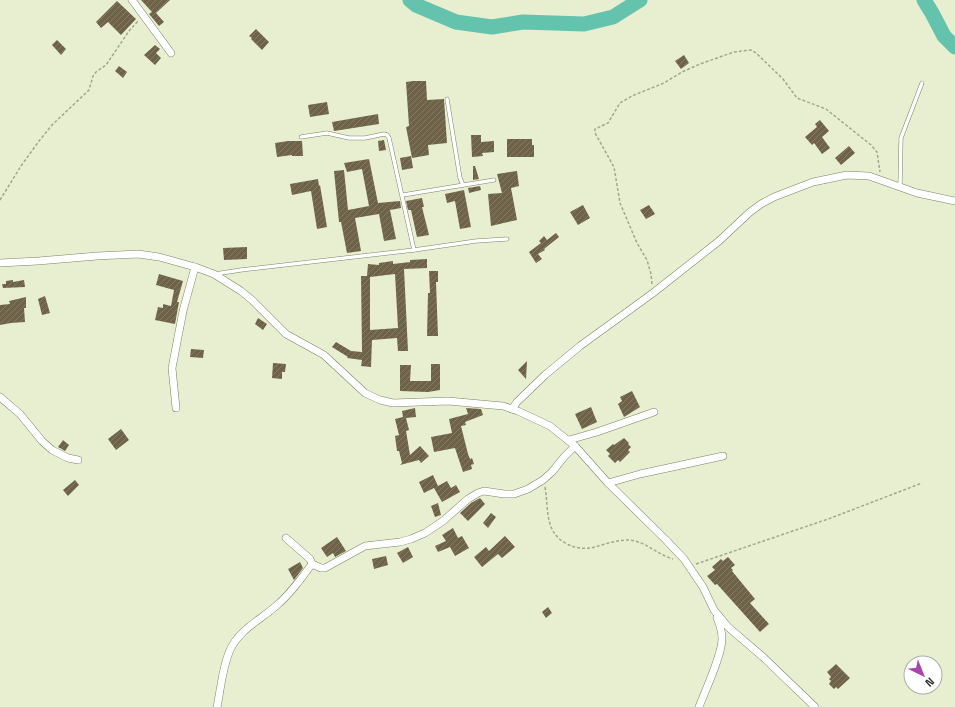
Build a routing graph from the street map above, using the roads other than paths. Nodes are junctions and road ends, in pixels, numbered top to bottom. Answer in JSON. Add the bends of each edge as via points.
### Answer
{"nodes":[{"id":1,"x":132,"y":0,"type":"edge"},
{"id":2,"x":171,"y":53,"type":"dead end"},
{"id":3,"x":922,"y":84,"type":"dead end"},
{"id":4,"x":447,"y":99,"type":"dead end"},
{"id":5,"x":301,"y":137,"type":"dead end"},
{"id":6,"x":494,"y":180,"type":"dead end"},
{"id":7,"x":463,"y":185,"type":"junction"},
{"id":8,"x":900,"y":188,"type":"junction"},
{"id":9,"x":403,"y":195,"type":"junction"},
{"id":10,"x":955,"y":201,"type":"edge"},
{"id":11,"x":507,"y":239,"type":"dead end"},
{"id":12,"x":414,"y":250,"type":"junction"},
{"id":13,"x":0,"y":263,"type":"edge"},
{"id":14,"x":194,"y":267,"type":"junction"},
{"id":15,"x":214,"y":274,"type":"junction"},
{"id":16,"x":0,"y":397,"type":"edge"},
{"id":17,"x":176,"y":408,"type":"dead end"},
{"id":18,"x":512,"y":409,"type":"junction"},
{"id":19,"x":654,"y":412,"type":"dead end"},
{"id":20,"x":569,"y":440,"type":"junction"},
{"id":21,"x":575,"y":446,"type":"junction"},
{"id":22,"x":723,"y":456,"type":"dead end"},
{"id":23,"x":78,"y":460,"type":"dead end"},
{"id":24,"x":608,"y":483,"type":"junction"},
{"id":25,"x":286,"y":538,"type":"dead end"},
{"id":26,"x":312,"y":564,"type":"junction"},
{"id":27,"x":714,"y":610,"type":"junction"},
{"id":28,"x":217,"y":707,"type":"edge"},
{"id":29,"x":699,"y":707,"type":"edge"},
{"id":30,"x":815,"y":707,"type":"edge"}],
"edges":[{"from":1,"to":2,"type":"street"},
{"from":3,"to":8,"type":"lane","via":[[901,138]]},
{"from":4,"to":7,"type":"lane"},
{"from":5,"to":9,"type":"lane","via":[[327,133],[350,138],[387,135]]},
{"from":6,"to":7,"type":"lane"},
{"from":7,"to":9,"type":"lane"},
{"from":8,"to":10,"type":"street"},
{"from":8,"to":18,"type":"street","via":[[869,176],[836,176],[799,187],[761,204],[653,293],[580,346],[545,375]]},
{"from":9,"to":12,"type":"lane"},
{"from":11,"to":12,"type":"lane","via":[[476,240]]},
{"from":12,"to":15,"type":"lane"},
{"from":13,"to":14,"type":"street","via":[[138,254]]},
{"from":14,"to":15,"type":"street"},
{"from":14,"to":17,"type":"street","via":[[172,368]]},
{"from":15,"to":18,"type":"street","via":[[252,300],[286,334],[324,355],[365,393],[380,400],[393,403],[465,401]]},
{"from":16,"to":23,"type":"street","via":[[20,414],[52,450]]},
{"from":18,"to":20,"type":"street","via":[[550,426]]},
{"from":19,"to":20,"type":"street"},
{"from":20,"to":21,"type":"street"},
{"from":21,"to":24,"type":"street"},
{"from":21,"to":26,"type":"street","via":[[543,480],[520,492],[478,493],[443,521],[412,539],[365,546],[325,568]]},
{"from":22,"to":24,"type":"street"},
{"from":24,"to":27,"type":"street","via":[[690,566]]},
{"from":25,"to":26,"type":"street","via":[[310,559]]},
{"from":26,"to":28,"type":"street","via":[[294,588],[246,629],[230,649]]},
{"from":27,"to":29,"type":"street","via":[[722,640],[718,658]]},
{"from":27,"to":30,"type":"street","via":[[728,627]]}]}
